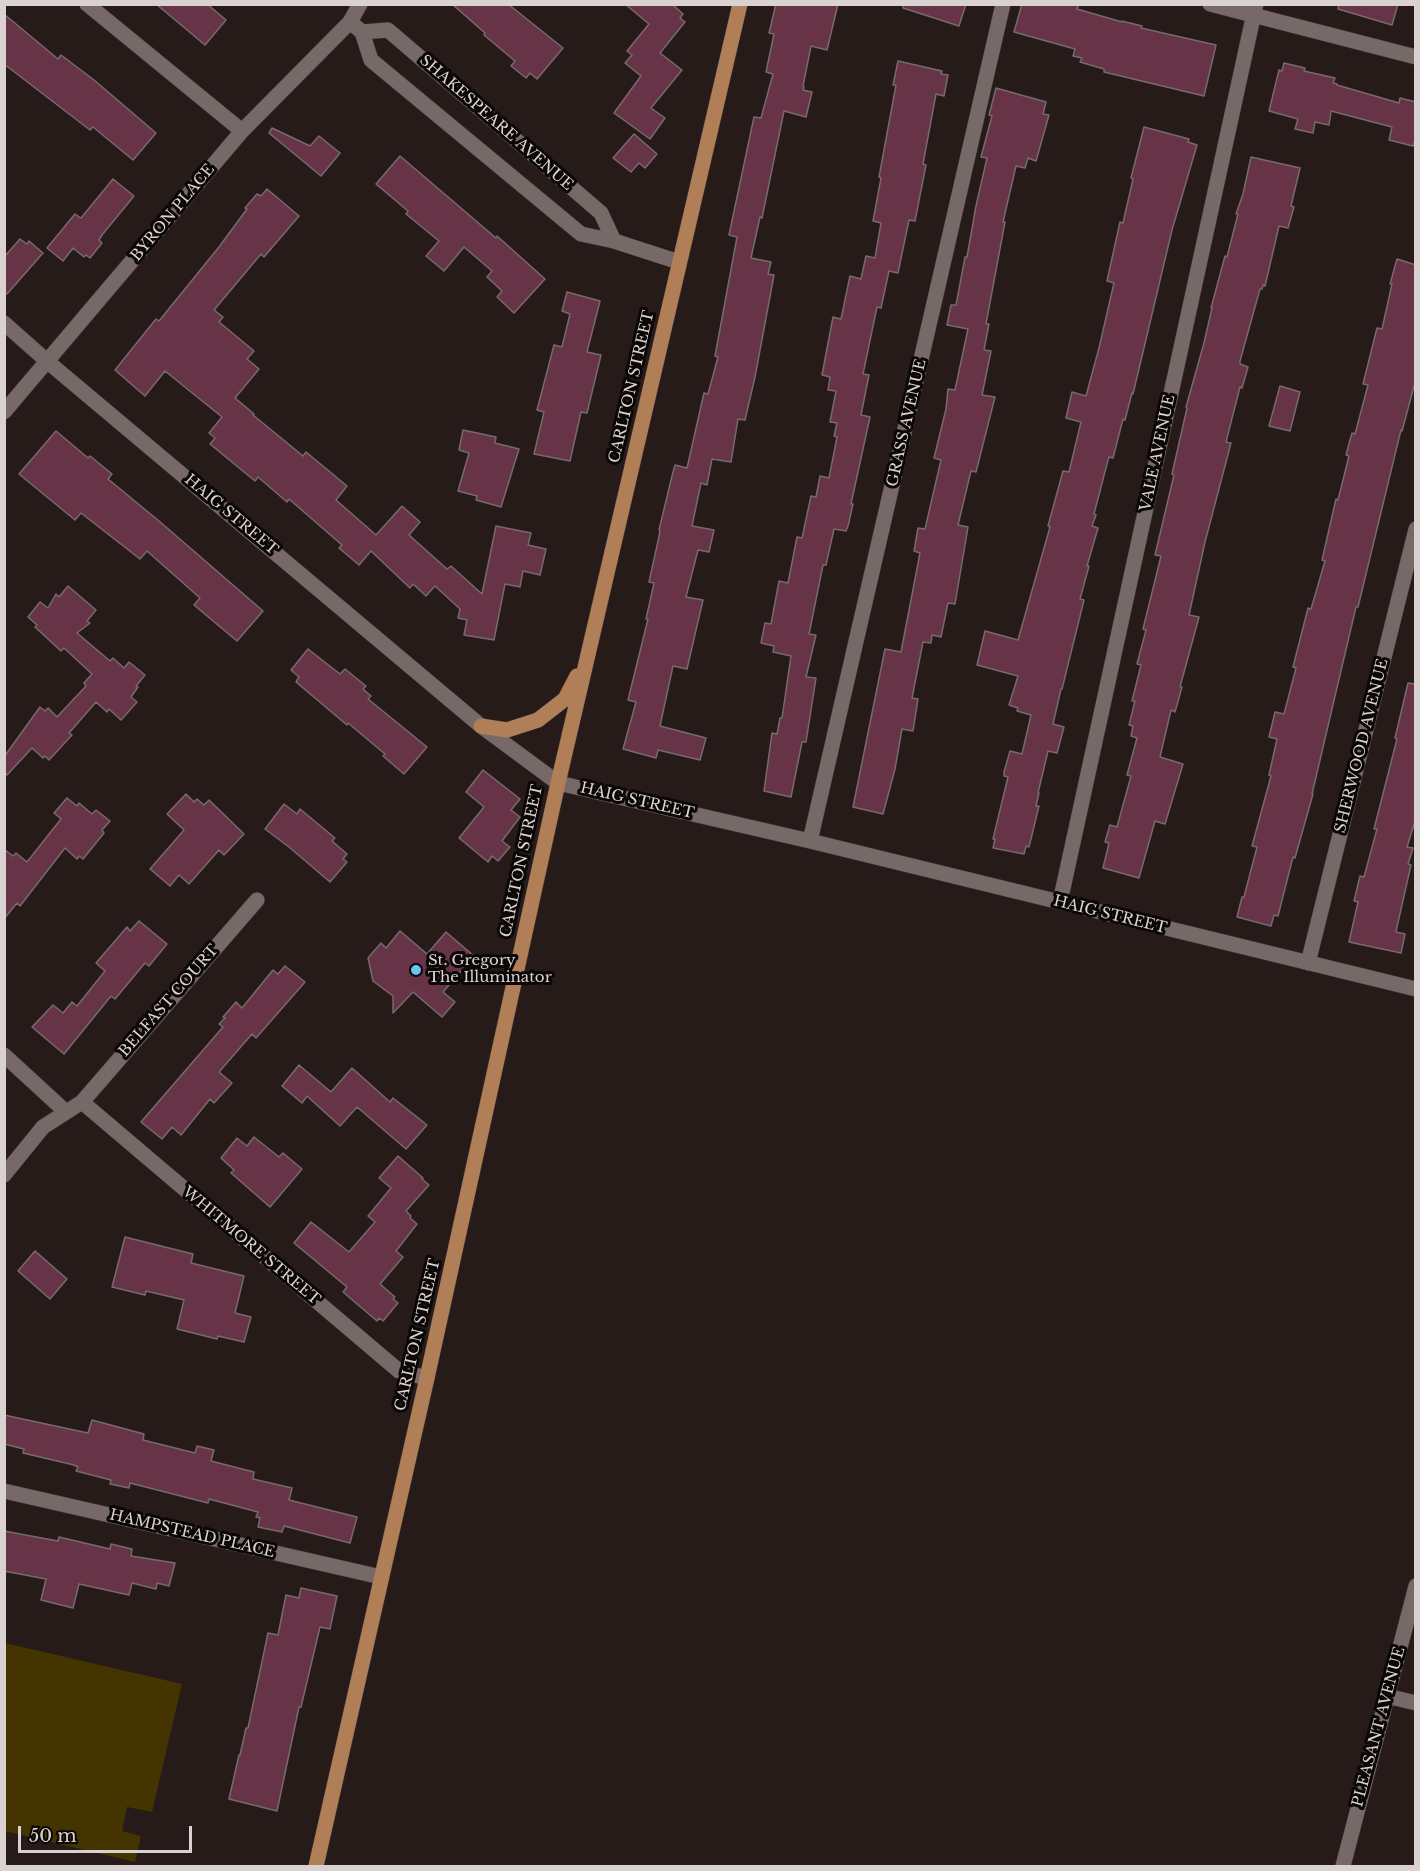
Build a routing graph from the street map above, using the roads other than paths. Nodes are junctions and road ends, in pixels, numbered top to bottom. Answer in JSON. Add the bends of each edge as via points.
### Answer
{"nodes":[{"id":1,"x":87,"y":4,"type":"edge"},
{"id":2,"x":360,"y":4,"type":"edge"},
{"id":3,"x":740,"y":4,"type":"edge"},
{"id":4,"x":1003,"y":4,"type":"edge"},
{"id":5,"x":1210,"y":4,"type":"edge"},
{"id":6,"x":1255,"y":10,"type":"edge"},
{"id":7,"x":356,"y":27,"type":"junction"},
{"id":8,"x":1416,"y":57,"type":"edge"},
{"id":9,"x":242,"y":131,"type":"junction"},
{"id":10,"x":614,"y":241,"type":"junction"},
{"id":11,"x":680,"y":262,"type":"junction"},
{"id":12,"x":4,"y":323,"type":"edge"},
{"id":13,"x":48,"y":362,"type":"junction"},
{"id":14,"x":4,"y":412,"type":"edge"},
{"id":15,"x":1416,"y":529,"type":"edge"},
{"id":16,"x":589,"y":652,"type":"junction"},
{"id":17,"x":481,"y":726,"type":"junction"},
{"id":18,"x":558,"y":783,"type":"junction"},
{"id":19,"x":810,"y":841,"type":"junction"},
{"id":20,"x":257,"y":900,"type":"dead end"},
{"id":21,"x":1060,"y":902,"type":"junction"},
{"id":22,"x":1308,"y":963,"type":"junction"},
{"id":23,"x":1416,"y":989,"type":"edge"},
{"id":24,"x":7,"y":1063,"type":"edge"},
{"id":25,"x":82,"y":1102,"type":"junction"},
{"id":26,"x":66,"y":1112,"type":"junction"},
{"id":27,"x":10,"y":1157,"type":"edge"},
{"id":28,"x":4,"y":1175,"type":"edge"},
{"id":29,"x":427,"y":1378,"type":"junction"},
{"id":30,"x":4,"y":1491,"type":"edge"},
{"id":31,"x":381,"y":1577,"type":"junction"},
{"id":32,"x":1416,"y":1587,"type":"edge"},
{"id":33,"x":1387,"y":1696,"type":"junction"},
{"id":34,"x":1416,"y":1703,"type":"edge"},
{"id":35,"x":316,"y":1866,"type":"edge"},
{"id":36,"x":1343,"y":1866,"type":"edge"}],
"edges":[{"from":1,"to":9,"type":"street"},
{"from":2,"to":7,"type":"street"},
{"from":3,"to":11,"type":"main road","name":"CARLTON STREET"},
{"from":4,"to":19,"type":"street","name":"GRASS AVENUE"},
{"from":5,"to":6,"type":"street"},
{"from":6,"to":8,"type":"street"},
{"from":6,"to":21,"type":"street","name":"VALE AVENUE"},
{"from":7,"to":9,"type":"street","name":"BYRON PLACE"},
{"from":7,"to":10,"type":"street","name":"SHAKESPEARE AVENUE","via":[[371,60],[581,234]]},
{"from":7,"to":10,"type":"street","name":"SHAKESPEARE AVENUE","via":[[388,30],[601,213]]},
{"from":9,"to":13,"type":"street","name":"BYRON PLACE"},
{"from":10,"to":11,"type":"street","name":"SHAKESPEARE AVENUE"},
{"from":11,"to":16,"type":"main road","name":"CARLTON STREET"},
{"from":12,"to":13,"type":"street","name":"HAIG STREET"},
{"from":13,"to":14,"type":"street","name":"BYRON PLACE"},
{"from":13,"to":17,"type":"street","name":"HAIG STREET"},
{"from":15,"to":22,"type":"street","name":"SHERWOOD AVENUE"},
{"from":16,"to":17,"type":"main road","via":[[565,699],[538,720],[507,730]]},
{"from":16,"to":18,"type":"main road","name":"CARLTON STREET"},
{"from":17,"to":18,"type":"street","name":"HAIG STREET"},
{"from":18,"to":19,"type":"street","name":"HAIG STREET"},
{"from":18,"to":29,"type":"main road","name":"CARLTON STREET"},
{"from":19,"to":21,"type":"street","name":"HAIG STREET"},
{"from":20,"to":25,"type":"street","name":"BELFAST COURT"},
{"from":21,"to":22,"type":"street","name":"HAIG STREET"},
{"from":22,"to":23,"type":"street","name":"HAIG STREET"},
{"from":24,"to":26,"type":"street"},
{"from":25,"to":26,"type":"street","name":"BELFAST COURT"},
{"from":25,"to":29,"type":"street","name":"WHITMORE STREET","via":[[399,1371]]},
{"from":26,"to":27,"type":"street","name":"BELFAST COURT"},
{"from":27,"to":28,"type":"street","name":"BELFAST COURT"},
{"from":29,"to":31,"type":"main road","name":"CARLTON STREET"},
{"from":30,"to":31,"type":"street","name":"HAMPSTEAD PLACE"},
{"from":31,"to":35,"type":"main road","name":"CARLTON STREET"},
{"from":32,"to":33,"type":"street","name":"PLEASANT AVENUE"},
{"from":33,"to":34,"type":"street"},
{"from":33,"to":36,"type":"street","name":"PLEASANT AVENUE"}]}
